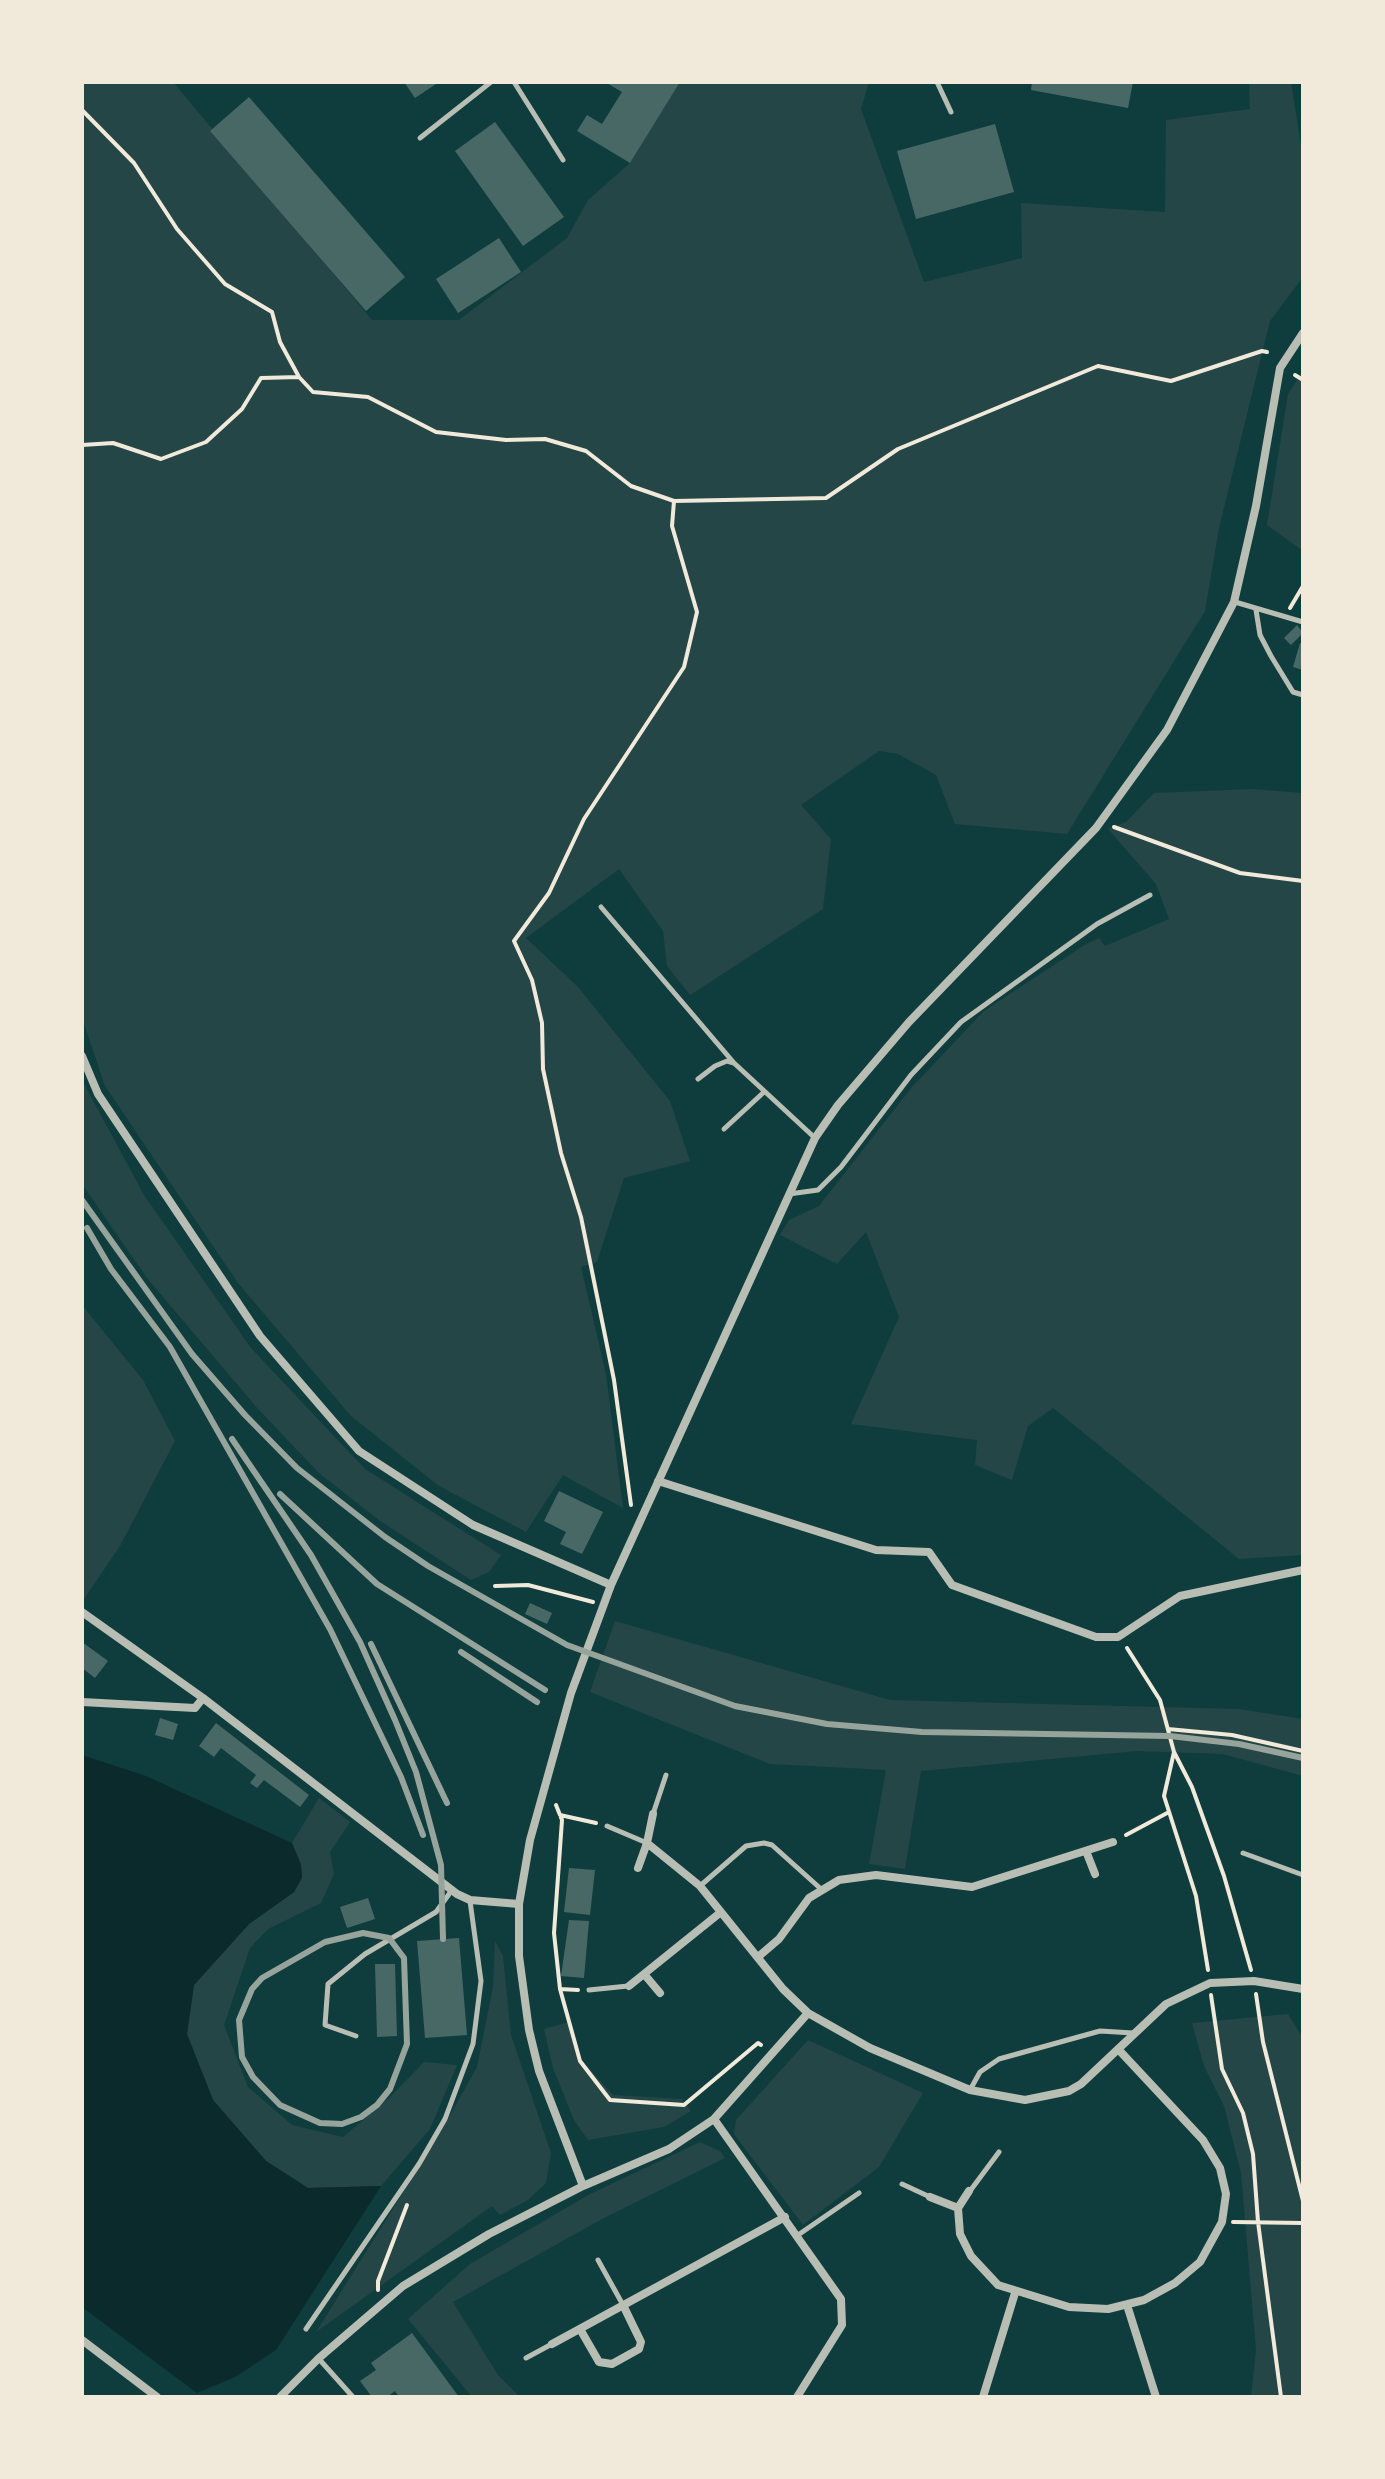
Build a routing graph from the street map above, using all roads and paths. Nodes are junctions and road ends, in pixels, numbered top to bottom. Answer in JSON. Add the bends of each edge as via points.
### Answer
{"nodes":[{"id":1,"x":491,"y":82,"type":"edge"},
{"id":2,"x":937,"y":82,"type":"edge"},
{"id":3,"x":516,"y":83,"type":"edge"},
{"id":4,"x":82,"y":110,"type":"edge"},
{"id":5,"x":951,"y":112,"type":"dead end"},
{"id":6,"x":420,"y":138,"type":"dead end"},
{"id":7,"x":563,"y":160,"type":"dead end"},
{"id":8,"x":1303,"y":333,"type":"edge"},
{"id":9,"x":1267,"y":352,"type":"dead end"},
{"id":10,"x":1295,"y":375,"type":"dead end"},
{"id":11,"x":299,"y":377,"type":"junction"},
{"id":12,"x":1303,"y":380,"type":"edge"},
{"id":13,"x":82,"y":445,"type":"edge"},
{"id":14,"x":674,"y":501,"type":"junction"},
{"id":15,"x":1303,"y":586,"type":"edge"},
{"id":16,"x":1234,"y":602,"type":"junction"},
{"id":17,"x":1256,"y":610,"type":"junction"},
{"id":18,"x":1285,"y":615,"type":"junction"},
{"id":19,"x":1303,"y":622,"type":"edge"},
{"id":20,"x":1303,"y":695,"type":"edge"},
{"id":21,"x":1114,"y":827,"type":"dead end"},
{"id":22,"x":1303,"y":881,"type":"edge"},
{"id":23,"x":1150,"y":895,"type":"dead end"},
{"id":24,"x":601,"y":907,"type":"dead end"},
{"id":25,"x":82,"y":1056,"type":"edge"},
{"id":26,"x":734,"y":1063,"type":"junction"},
{"id":27,"x":698,"y":1079,"type":"dead end"},
{"id":28,"x":764,"y":1092,"type":"junction"},
{"id":29,"x":724,"y":1129,"type":"dead end"},
{"id":30,"x":815,"y":1138,"type":"junction"},
{"id":31,"x":788,"y":1194,"type":"junction"},
{"id":32,"x":658,"y":1481,"type":"junction"},
{"id":33,"x":635,"y":1532,"type":"junction"},
{"id":34,"x":1303,"y":1570,"type":"edge"},
{"id":35,"x":611,"y":1585,"type":"junction"},
{"id":36,"x":495,"y":1586,"type":"dead end"},
{"id":37,"x":603,"y":1607,"type":"junction"},
{"id":38,"x":82,"y":1612,"type":"edge"},
{"id":39,"x":1118,"y":1637,"type":"junction"},
{"id":40,"x":203,"y":1698,"type":"junction"},
{"id":41,"x":82,"y":1702,"type":"edge"},
{"id":42,"x":1168,"y":1729,"type":"junction"},
{"id":43,"x":1303,"y":1751,"type":"edge"},
{"id":44,"x":1174,"y":1752,"type":"junction"},
{"id":45,"x":666,"y":1775,"type":"dead end"},
{"id":46,"x":556,"y":1805,"type":"dead end"},
{"id":47,"x":1169,"y":1812,"type":"junction"},
{"id":48,"x":653,"y":1814,"type":"joint"},
{"id":49,"x":560,"y":1815,"type":"junction"},
{"id":50,"x":607,"y":1826,"type":"joint"},
{"id":51,"x":1113,"y":1842,"type":"joint"},
{"id":52,"x":647,"y":1843,"type":"junction"},
{"id":53,"x":1086,"y":1851,"type":"junction"},
{"id":54,"x":1243,"y":1853,"type":"dead end"},
{"id":55,"x":638,"y":1868,"type":"dead end"},
{"id":56,"x":1095,"y":1874,"type":"dead end"},
{"id":57,"x":1303,"y":1875,"type":"edge"},
{"id":58,"x":700,"y":1886,"type":"junction"},
{"id":59,"x":821,"y":1889,"type":"junction"},
{"id":60,"x":452,"y":1890,"type":"junction"},
{"id":61,"x":470,"y":1900,"type":"junction"},
{"id":62,"x":519,"y":1904,"type":"junction"},
{"id":63,"x":721,"y":1912,"type":"junction"},
{"id":64,"x":758,"y":1957,"type":"junction"},
{"id":65,"x":644,"y":1974,"type":"junction"},
{"id":66,"x":1254,"y":1981,"type":"junction"},
{"id":67,"x":1210,"y":1983,"type":"junction"},
{"id":68,"x":629,"y":1986,"type":"joint"},
{"id":69,"x":560,"y":1989,"type":"junction"},
{"id":70,"x":1303,"y":1989,"type":"edge"},
{"id":71,"x":589,"y":1990,"type":"joint"},
{"id":72,"x":660,"y":1993,"type":"dead end"},
{"id":73,"x":808,"y":2013,"type":"junction"},
{"id":74,"x":1133,"y":2033,"type":"junction"},
{"id":75,"x":356,"y":2036,"type":"dead end"},
{"id":76,"x":1118,"y":2049,"type":"junction"},
{"id":77,"x":771,"y":2053,"type":"junction"},
{"id":78,"x":970,"y":2090,"type":"junction"},
{"id":79,"x":714,"y":2119,"type":"junction"},
{"id":80,"x":999,"y":2152,"type":"dead end"},
{"id":81,"x":902,"y":2184,"type":"dead end"},
{"id":82,"x":583,"y":2186,"type":"junction"},
{"id":83,"x":969,"y":2191,"type":"joint"},
{"id":84,"x":859,"y":2193,"type":"dead end"},
{"id":85,"x":410,"y":2194,"type":"dead end"},
{"id":86,"x":930,"y":2197,"type":"joint"},
{"id":87,"x":1303,"y":2201,"type":"edge"},
{"id":88,"x":958,"y":2208,"type":"junction"},
{"id":89,"x":785,"y":2217,"type":"junction"},
{"id":90,"x":1222,"y":2222,"type":"junction"},
{"id":91,"x":1258,"y":2222,"type":"junction"},
{"id":92,"x":1303,"y":2223,"type":"edge"},
{"id":93,"x":798,"y":2235,"type":"junction"},
{"id":94,"x":598,"y":2260,"type":"dead end"},
{"id":95,"x":1015,"y":2293,"type":"junction"},
{"id":96,"x":623,"y":2305,"type":"junction"},
{"id":97,"x":1127,"y":2305,"type":"junction"},
{"id":98,"x":379,"y":2307,"type":"junction"},
{"id":99,"x":306,"y":2329,"type":"dead end"},
{"id":100,"x":580,"y":2329,"type":"junction"},
{"id":101,"x":82,"y":2340,"type":"edge"},
{"id":102,"x":552,"y":2344,"type":"joint"},
{"id":103,"x":319,"y":2358,"type":"junction"},
{"id":104,"x":526,"y":2358,"type":"dead end"},
{"id":105,"x":157,"y":2397,"type":"edge"},
{"id":106,"x":280,"y":2397,"type":"edge"},
{"id":107,"x":353,"y":2397,"type":"edge"},
{"id":108,"x":797,"y":2397,"type":"edge"},
{"id":109,"x":983,"y":2397,"type":"edge"},
{"id":110,"x":1156,"y":2397,"type":"edge"},
{"id":111,"x":1281,"y":2397,"type":"edge"}],
"edges":[{"from":1,"to":6,"type":"lane"},
{"from":2,"to":5,"type":"lane"},
{"from":3,"to":7,"type":"lane"},
{"from":4,"to":11,"type":"path","via":[[134,163],[177,229],[225,284],[272,312],[280,342]]},
{"from":8,"to":16,"type":"street","via":[[1280,368]]},
{"from":9,"to":14,"type":"path","via":[[1171,381],[1098,366],[898,449],[826,498]]},
{"from":10,"to":12,"type":"path"},
{"from":11,"to":13,"type":"path","via":[[261,378],[242,409],[206,442],[161,459],[113,443]]},
{"from":11,"to":14,"type":"path","via":[[313,392],[368,397],[436,432],[545,439],[586,451],[631,486]]},
{"from":14,"to":33,"type":"path","via":[[672,526],[697,612],[684,667],[584,819],[549,893],[514,941],[532,980],[542,1023],[543,1069],[581,1217],[614,1380]]},
{"from":15,"to":18,"type":"path"},
{"from":16,"to":17,"type":"lane"},
{"from":16,"to":30,"type":"street","via":[[1159,745],[1102,821],[909,1022]]},
{"from":17,"to":18,"type":"lane"},
{"from":17,"to":20,"type":"lane","via":[[1271,656],[1293,692]]},
{"from":18,"to":19,"type":"lane"},
{"from":21,"to":22,"type":"path","via":[[1228,870]]},
{"from":23,"to":31,"type":"lane","via":[[1097,924],[961,1022],[818,1190]]},
{"from":24,"to":26,"type":"lane"},
{"from":25,"to":35,"type":"street","via":[[98,1094],[260,1336],[359,1451],[473,1525]]},
{"from":26,"to":27,"type":"lane","via":[[715,1066]]},
{"from":26,"to":28,"type":"lane"},
{"from":28,"to":29,"type":"lane"},
{"from":28,"to":30,"type":"lane"},
{"from":30,"to":31,"type":"street"},
{"from":31,"to":32,"type":"street"},
{"from":32,"to":33,"type":"street"},
{"from":32,"to":39,"type":"street","via":[[876,1550],[929,1552],[952,1585],[1096,1637]]},
{"from":33,"to":35,"type":"street"},
{"from":34,"to":39,"type":"street","via":[[1180,1596]]},
{"from":35,"to":37,"type":"street"},
{"from":36,"to":37,"type":"path","via":[[528,1585]]},
{"from":37,"to":62,"type":"street","via":[[571,1693],[530,1840]]},
{"from":38,"to":40,"type":"street"},
{"from":39,"to":42,"type":"path","via":[[1160,1700]]},
{"from":40,"to":41,"type":"street","via":[[195,1708]]},
{"from":40,"to":60,"type":"street"},
{"from":42,"to":43,"type":"path","via":[[1232,1735]]},
{"from":42,"to":44,"type":"path"},
{"from":44,"to":47,"type":"path","via":[[1164,1796]]},
{"from":44,"to":66,"type":"path","via":[[1224,1876]]},
{"from":45,"to":48,"type":"lane"},
{"from":46,"to":49,"type":"path"},
{"from":47,"to":51,"type":"path"},
{"from":47,"to":67,"type":"path","via":[[1196,1896]]},
{"from":48,"to":52,"type":"street"},
{"from":49,"to":50,"type":"path"},
{"from":49,"to":69,"type":"path","via":[[554,1933]]},
{"from":50,"to":52,"type":"lane"},
{"from":51,"to":53,"type":"street"},
{"from":52,"to":55,"type":"street"},
{"from":52,"to":58,"type":"street"},
{"from":53,"to":56,"type":"street"},
{"from":53,"to":59,"type":"street","via":[[972,1887],[876,1875],[851,1876]]},
{"from":54,"to":57,"type":"lane"},
{"from":58,"to":59,"type":"lane","via":[[746,1846],[764,1843]]},
{"from":58,"to":63,"type":"street"},
{"from":59,"to":64,"type":"street"},
{"from":60,"to":61,"type":"street"},
{"from":60,"to":75,"type":"lane","via":[[436,1912],[365,1954],[328,1984],[325,2025]]},
{"from":61,"to":62,"type":"street"},
{"from":61,"to":99,"type":"lane","via":[[481,1981],[473,2044],[445,2119]]},
{"from":62,"to":82,"type":"street","via":[[519,1956],[529,2030]]},
{"from":63,"to":64,"type":"street"},
{"from":63,"to":65,"type":"street"},
{"from":64,"to":73,"type":"street"},
{"from":65,"to":68,"type":"street"},
{"from":65,"to":72,"type":"street"},
{"from":66,"to":67,"type":"street"},
{"from":66,"to":70,"type":"street"},
{"from":66,"to":87,"type":"path","via":[[1263,2042]]},
{"from":67,"to":74,"type":"street","via":[[1166,2004]]},
{"from":67,"to":91,"type":"path","via":[[1222,2069],[1243,2113],[1253,2154]]},
{"from":68,"to":71,"type":"lane"},
{"from":69,"to":71,"type":"path"},
{"from":69,"to":77,"type":"path","via":[[580,2061],[610,2100],[684,2105],[758,2043]]},
{"from":73,"to":77,"type":"street"},
{"from":73,"to":78,"type":"street","via":[[870,2048]]},
{"from":74,"to":76,"type":"street"},
{"from":74,"to":78,"type":"lane","via":[[1100,2031],[999,2059],[980,2072]]},
{"from":76,"to":78,"type":"street","via":[[1081,2084],[1055,2096],[1025,2100]]},
{"from":76,"to":90,"type":"street","via":[[1215,2157],[1226,2194]]},
{"from":77,"to":79,"type":"street"},
{"from":79,"to":82,"type":"street","via":[[669,2149]]},
{"from":79,"to":89,"type":"street"},
{"from":80,"to":83,"type":"lane"},
{"from":81,"to":86,"type":"lane"},
{"from":82,"to":98,"type":"street","via":[[489,2234],[403,2286]]},
{"from":83,"to":88,"type":"street"},
{"from":84,"to":93,"type":"lane"},
{"from":85,"to":98,"type":"path","via":[[378,2281]]},
{"from":86,"to":88,"type":"street"},
{"from":88,"to":95,"type":"street","via":[[960,2234],[985,2273]]},
{"from":89,"to":93,"type":"street"},
{"from":89,"to":96,"type":"street"},
{"from":90,"to":91,"type":"path"},
{"from":90,"to":97,"type":"street","via":[[1210,2250],[1188,2272],[1160,2293]]},
{"from":91,"to":92,"type":"path"},
{"from":91,"to":111,"type":"path"},
{"from":93,"to":108,"type":"street","via":[[838,2292],[844,2316]]},
{"from":94,"to":96,"type":"lane"},
{"from":95,"to":97,"type":"street","via":[[1088,2309]]},
{"from":95,"to":109,"type":"street"},
{"from":96,"to":100,"type":"street"},
{"from":96,"to":100,"type":"street","via":[[641,2342],[639,2349],[612,2364],[599,2362]]},
{"from":97,"to":110,"type":"street"},
{"from":98,"to":103,"type":"street"},
{"from":100,"to":102,"type":"street"},
{"from":101,"to":105,"type":"street"},
{"from":102,"to":104,"type":"lane"},
{"from":103,"to":106,"type":"street"},
{"from":103,"to":107,"type":"lane"}]}
